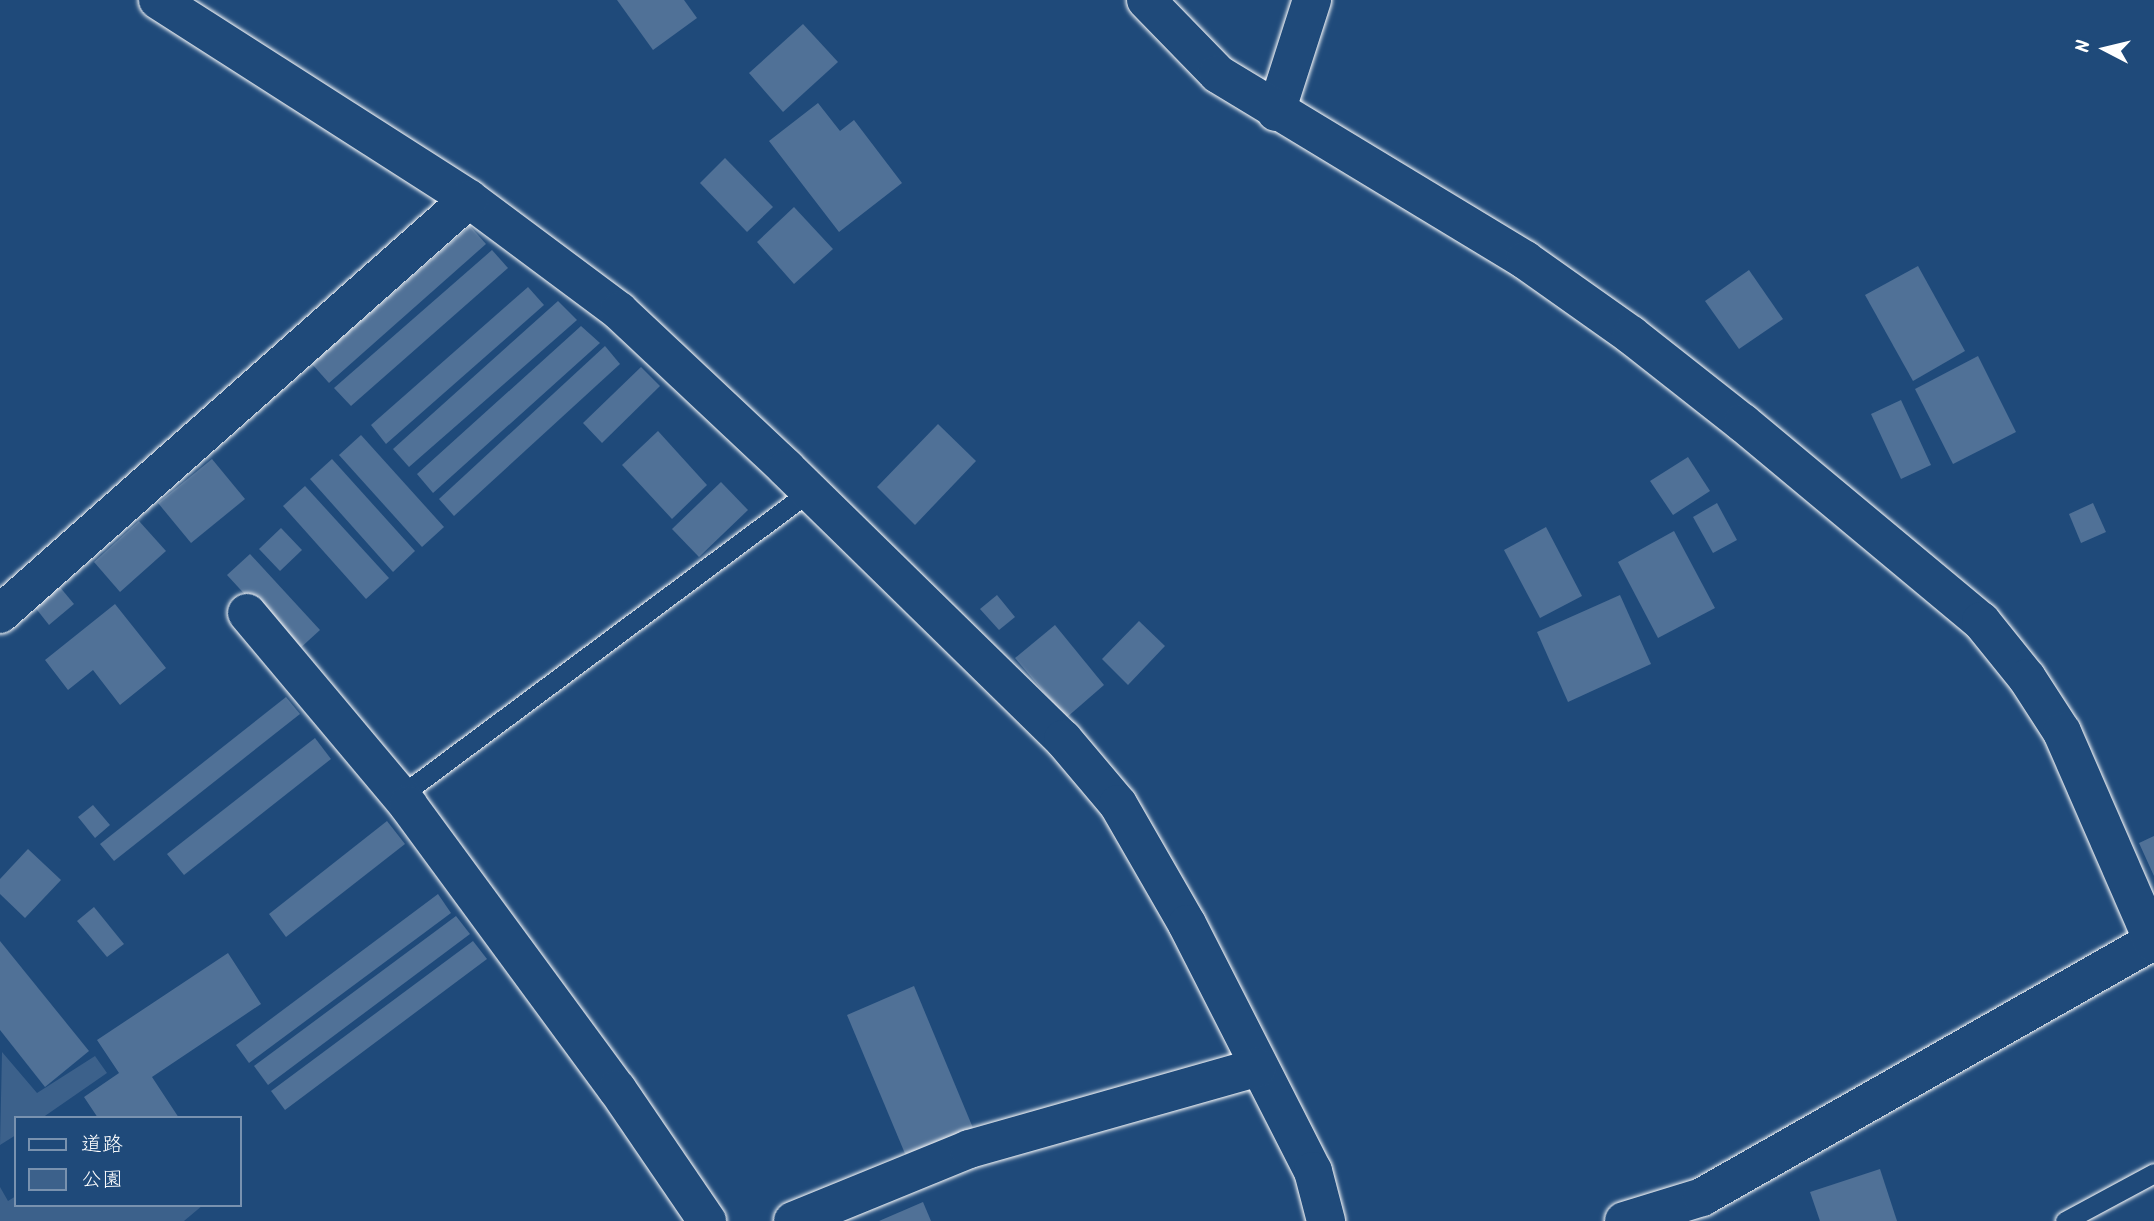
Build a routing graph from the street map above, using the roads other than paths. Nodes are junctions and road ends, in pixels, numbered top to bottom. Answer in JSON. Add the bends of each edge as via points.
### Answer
{"nodes":[{"id":1,"x":158,"y":0,"type":"edge"},
{"id":2,"x":1146,"y":0,"type":"edge"},
{"id":3,"x":1312,"y":0,"type":"edge"},
{"id":4,"x":1276,"y":112,"type":"junction"},
{"id":5,"x":469,"y":199,"type":"junction"},
{"id":6,"x":810,"y":491,"type":"junction"},
{"id":7,"x":247,"y":613,"type":"dead end"},
{"id":8,"x":0,"y":614,"type":"edge"},
{"id":9,"x":401,"y":796,"type":"junction"},
{"id":10,"x":2153,"y":942,"type":"edge"},
{"id":11,"x":1258,"y":1068,"type":"junction"},
{"id":12,"x":2154,"y":1173,"type":"edge"},
{"id":13,"x":707,"y":1221,"type":"edge"},
{"id":14,"x":793,"y":1221,"type":"edge"},
{"id":15,"x":1326,"y":1221,"type":"edge"},
{"id":16,"x":1623,"y":1221,"type":"edge"},
{"id":17,"x":2065,"y":1221,"type":"edge"}],
"edges":[{"from":1,"to":5,"type":"street"},
{"from":2,"to":4,"type":"street","via":[[1218,74]]},
{"from":3,"to":4,"type":"street"},
{"from":4,"to":10,"type":"street","via":[[1525,260],[1631,335],[1980,621],[2027,678],[2062,732]]},
{"from":5,"to":6,"type":"street","via":[[619,311]]},
{"from":5,"to":8,"type":"street"},
{"from":6,"to":9,"type":"lane"},
{"from":6,"to":11,"type":"street","via":[[1063,739],[1118,804],[1187,925]]},
{"from":7,"to":9,"type":"street"},
{"from":9,"to":13,"type":"street","via":[[617,1089]]},
{"from":10,"to":16,"type":"street","via":[[1702,1197]]},
{"from":11,"to":14,"type":"street","via":[[969,1149]]},
{"from":11,"to":15,"type":"street","via":[[1313,1171]]},
{"from":12,"to":17,"type":"lane"}]}
